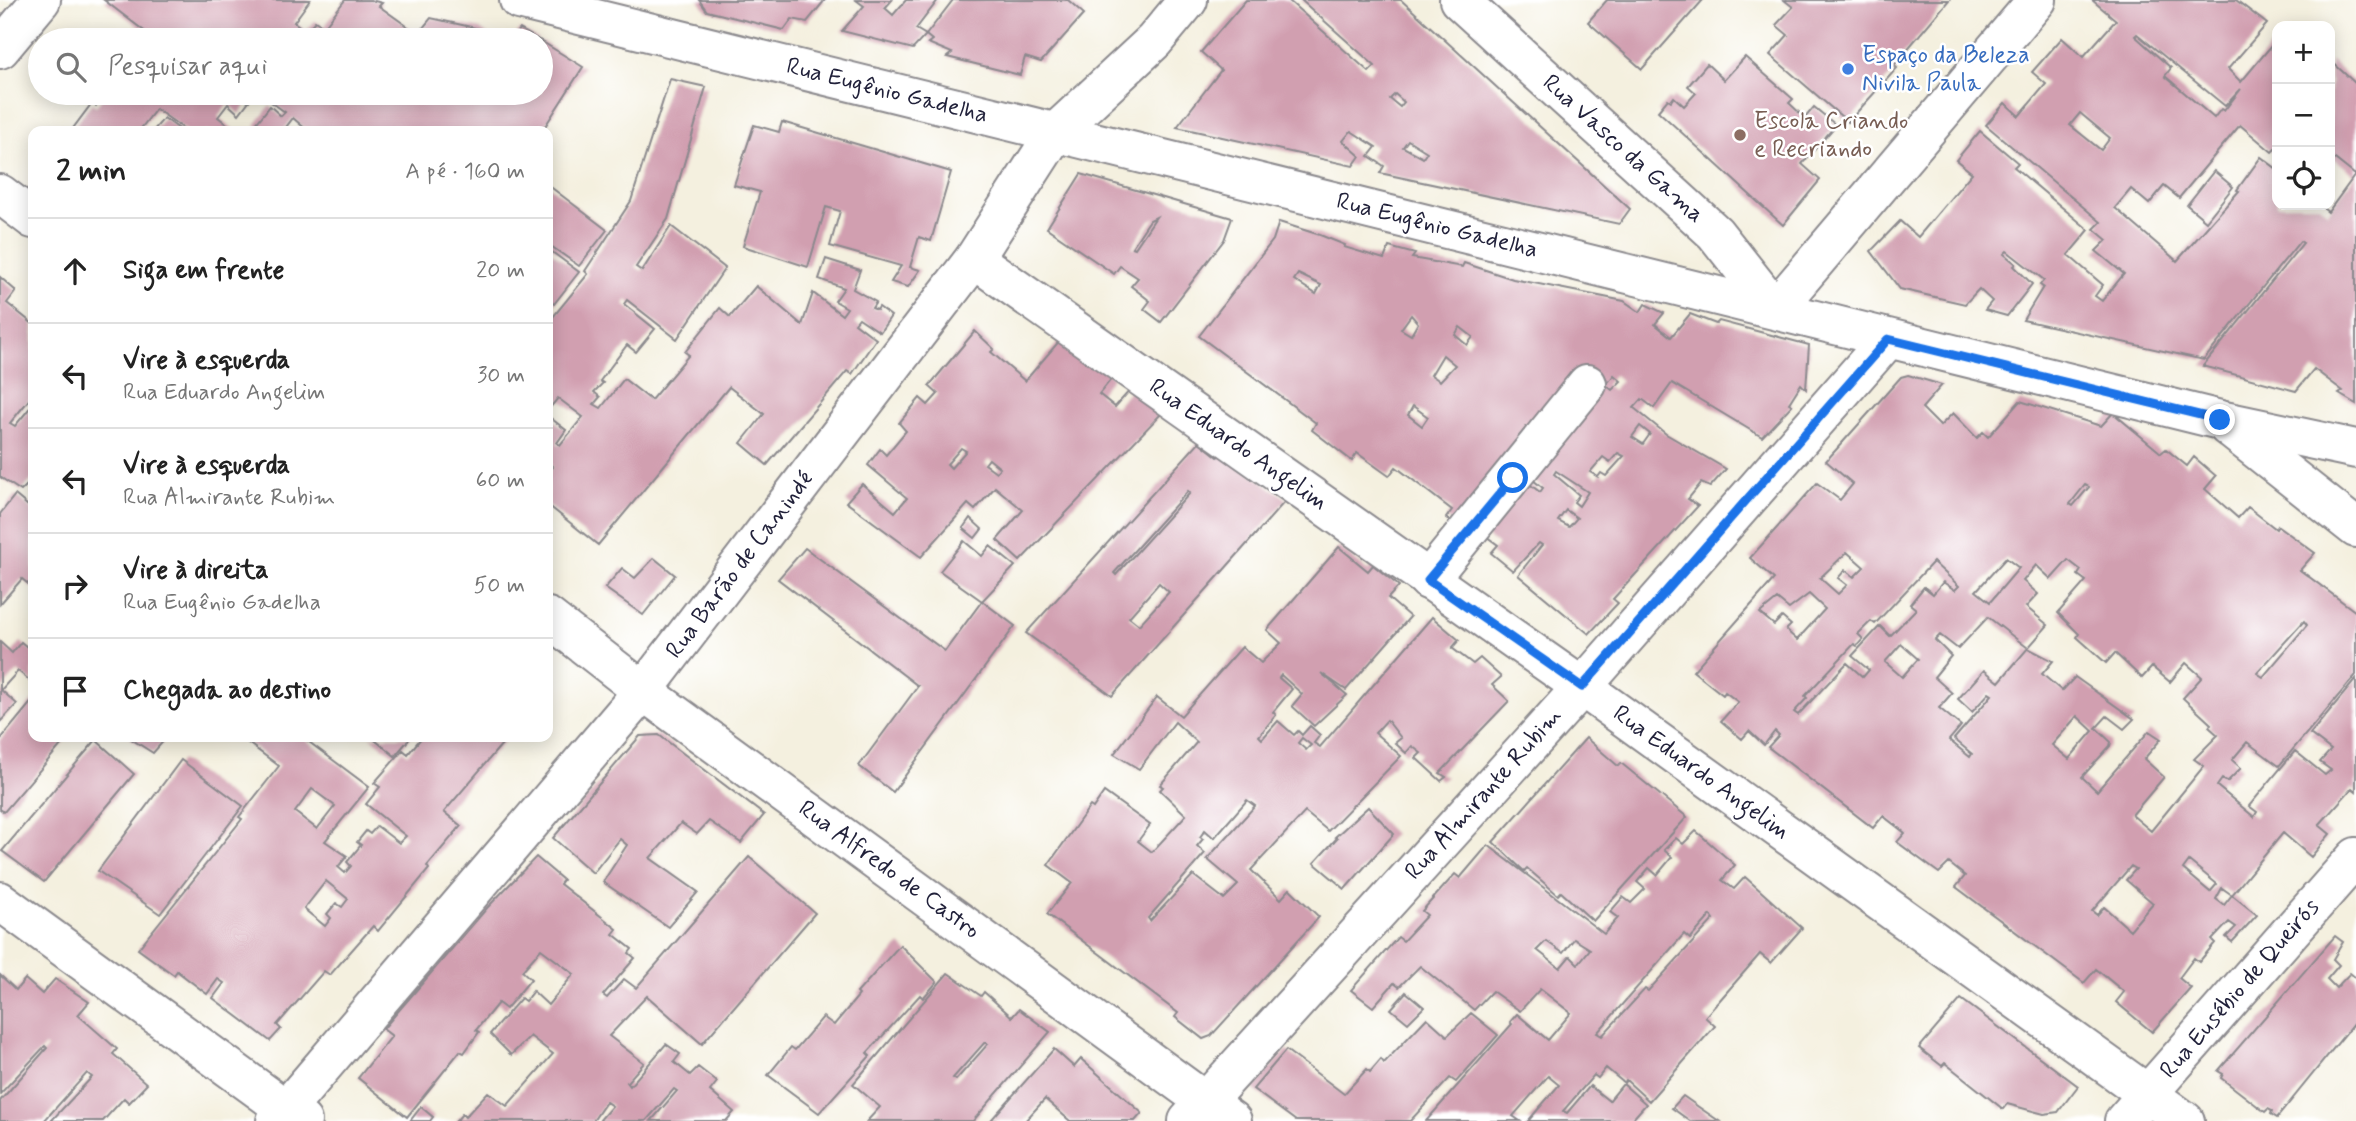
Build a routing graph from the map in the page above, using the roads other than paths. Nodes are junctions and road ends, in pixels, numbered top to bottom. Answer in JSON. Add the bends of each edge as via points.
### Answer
{"nodes":[{"id":1,"x":41,"y":0,"type":"edge"},
{"id":2,"x":519,"y":0,"type":"edge"},
{"id":3,"x":1188,"y":0,"type":"edge"},
{"id":4,"x":1459,"y":0,"type":"edge"},
{"id":5,"x":2037,"y":0,"type":"edge"},
{"id":6,"x":614,"y":11,"type":"edge"},
{"id":7,"x":0,"y":49,"type":"edge"},
{"id":8,"x":1055,"y":133,"type":"junction"},
{"id":9,"x":0,"y":194,"type":"edge"},
{"id":10,"x":28,"y":215,"type":"edge"},
{"id":11,"x":974,"y":258,"type":"junction"},
{"id":12,"x":1775,"y":309,"type":"junction"},
{"id":13,"x":1888,"y":339,"type":"junction"},
{"id":14,"x":1587,"y":384,"type":"dead end"},
{"id":15,"x":2220,"y":420,"type":"junction"},
{"id":16,"x":2356,"y":449,"type":"edge"},
{"id":17,"x":2356,"y":528,"type":"edge"},
{"id":18,"x":1428,"y":580,"type":"junction"},
{"id":19,"x":553,"y":621,"type":"edge"},
{"id":20,"x":1582,"y":687,"type":"junction"},
{"id":21,"x":643,"y":691,"type":"junction"},
{"id":22,"x":2356,"y":857,"type":"edge"},
{"id":23,"x":0,"y":901,"type":"edge"},
{"id":24,"x":2136,"y":1108,"type":"edge"},
{"id":25,"x":1208,"y":1115,"type":"edge"},
{"id":26,"x":288,"y":1117,"type":"edge"},
{"id":27,"x":2185,"y":1121,"type":"edge"}],
"edges":[{"from":1,"to":7,"type":"street"},
{"from":2,"to":6,"type":"street","name":"Rua Eugênio Gadelha"},
{"from":3,"to":8,"type":"street","name":"Rua Barão de Canindé","via":[[1154,41]]},
{"from":4,"to":12,"type":"street","name":"Rua Vasco da Gama","via":[[1715,233]]},
{"from":5,"to":12,"type":"street"},
{"from":6,"to":8,"type":"street","name":"Rua Eugênio Gadelha"},
{"from":8,"to":11,"type":"street","name":"Rua Barão de Canindé"},
{"from":8,"to":12,"type":"street","name":"Rua Eugênio Gadelha"},
{"from":9,"to":10,"type":"street"},
{"from":11,"to":18,"type":"street","name":"Rua Eduardo Angelim"},
{"from":11,"to":21,"type":"street","name":"Rua Barão de Canindé"},
{"from":12,"to":13,"type":"street","name":"Rua Eugênio Gadelha"},
{"from":13,"to":15,"type":"street","name":"Rua Eugênio Gadelha"},
{"from":13,"to":20,"type":"street","name":"Rua Almirante Rubim"},
{"from":14,"to":18,"type":"street"},
{"from":15,"to":16,"type":"street","name":"Rua Eugênio Gadelha"},
{"from":15,"to":17,"type":"street"},
{"from":18,"to":20,"type":"street","name":"Rua Eduardo Angelim"},
{"from":19,"to":21,"type":"street","name":"Rua Alfredo de Castro"},
{"from":20,"to":24,"type":"street","name":"Rua Eduardo Angelim"},
{"from":20,"to":25,"type":"street","name":"Rua Almirante Rubim"},
{"from":21,"to":25,"type":"street","name":"Rua Alfredo de Castro"},
{"from":21,"to":26,"type":"street","name":"Rua Barão de Canindé"},
{"from":22,"to":24,"type":"street","name":"Rua Eusébio de Queirós"},
{"from":23,"to":26,"type":"street"},
{"from":24,"to":27,"type":"street","name":"Rua Eduardo Angelim"}]}
